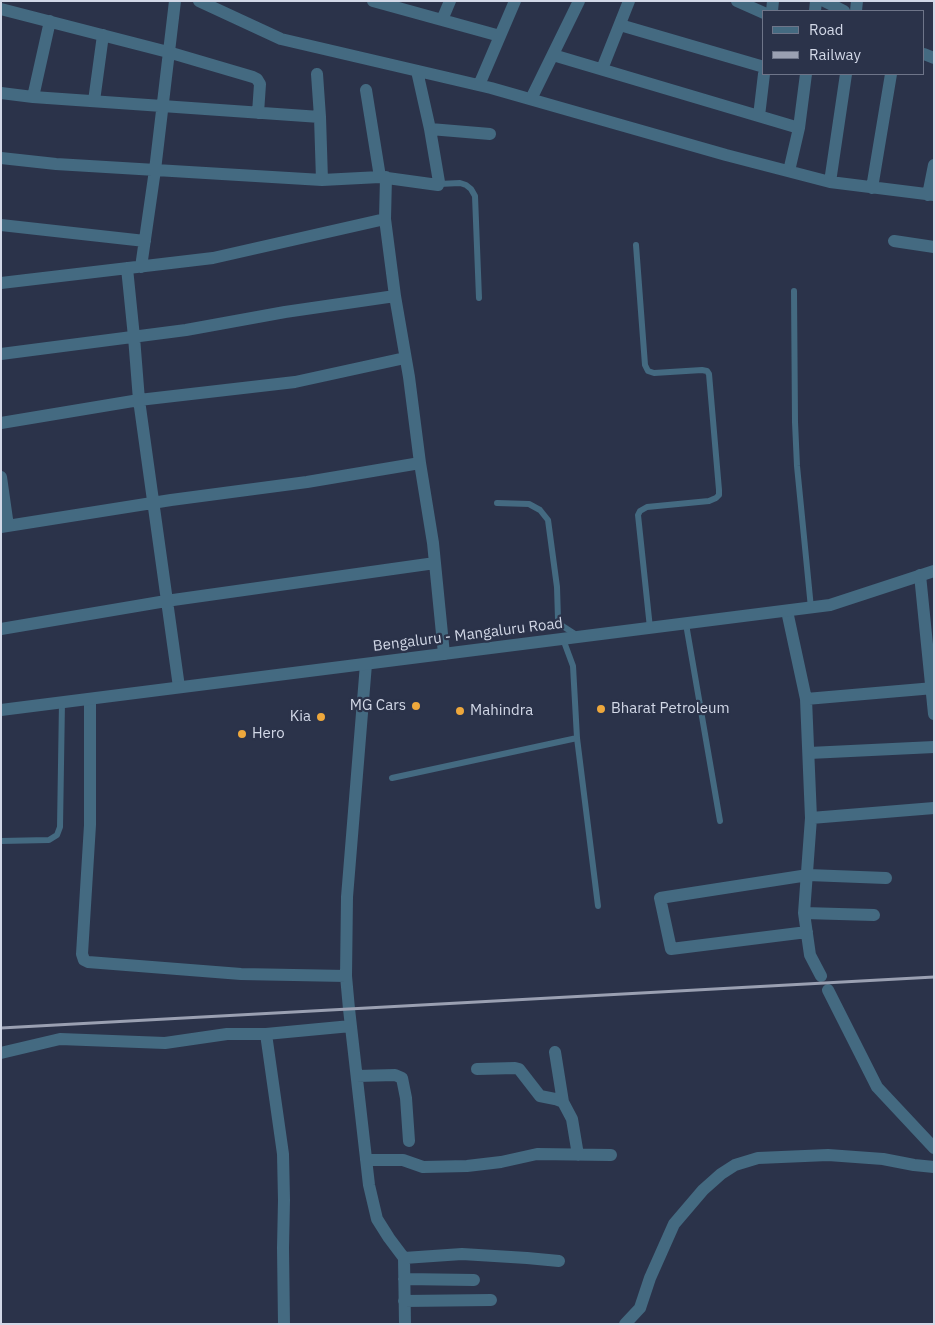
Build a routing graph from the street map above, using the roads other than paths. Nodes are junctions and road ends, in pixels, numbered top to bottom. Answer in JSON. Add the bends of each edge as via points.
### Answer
{"nodes":[{"id":1,"x":175,"y":1,"type":"edge"},
{"id":2,"x":199,"y":1,"type":"edge"},
{"id":3,"x":373,"y":1,"type":"edge"},
{"id":4,"x":450,"y":1,"type":"edge"},
{"id":5,"x":515,"y":1,"type":"edge"},
{"id":6,"x":579,"y":1,"type":"edge"},
{"id":7,"x":630,"y":1,"type":"edge"},
{"id":8,"x":737,"y":1,"type":"edge"},
{"id":9,"x":824,"y":1,"type":"edge"},
{"id":10,"x":395,"y":4,"type":"edge"},
{"id":11,"x":1,"y":9,"type":"edge"},
{"id":12,"x":842,"y":10,"type":"edge"},
{"id":13,"x":762,"y":12,"type":"edge"},
{"id":14,"x":442,"y":20,"type":"junction"},
{"id":15,"x":50,"y":21,"type":"junction"},
{"id":16,"x":620,"y":25,"type":"junction"},
{"id":17,"x":103,"y":35,"type":"junction"},
{"id":18,"x":500,"y":36,"type":"junction"},
{"id":19,"x":168,"y":52,"type":"junction"},
{"id":20,"x":553,"y":55,"type":"junction"},
{"id":21,"x":762,"y":66,"type":"edge"},
{"id":22,"x":602,"y":69,"type":"junction"},
{"id":23,"x":417,"y":70,"type":"junction"},
{"id":24,"x":317,"y":74,"type":"dead end"},
{"id":25,"x":764,"y":75,"type":"edge"},
{"id":26,"x":806,"y":75,"type":"edge"},
{"id":27,"x":846,"y":75,"type":"edge"},
{"id":28,"x":890,"y":75,"type":"edge"},
{"id":29,"x":479,"y":85,"type":"junction"},
{"id":30,"x":366,"y":90,"type":"dead end"},
{"id":31,"x":1,"y":93,"type":"edge"},
{"id":32,"x":33,"y":97,"type":"junction"},
{"id":33,"x":531,"y":100,"type":"junction"},
{"id":34,"x":94,"y":101,"type":"junction"},
{"id":35,"x":162,"y":106,"type":"junction"},
{"id":36,"x":258,"y":113,"type":"junction"},
{"id":37,"x":759,"y":116,"type":"junction"},
{"id":38,"x":320,"y":117,"type":"junction"},
{"id":39,"x":799,"y":128,"type":"junction"},
{"id":40,"x":430,"y":129,"type":"junction"},
{"id":41,"x":490,"y":134,"type":"dead end"},
{"id":42,"x":1,"y":158,"type":"edge"},
{"id":43,"x":934,"y":165,"type":"edge"},
{"id":44,"x":155,"y":170,"type":"junction"},
{"id":45,"x":789,"y":171,"type":"junction"},
{"id":46,"x":383,"y":177,"type":"junction"},
{"id":47,"x":322,"y":180,"type":"junction"},
{"id":48,"x":830,"y":182,"type":"junction"},
{"id":49,"x":439,"y":184,"type":"junction"},
{"id":50,"x":872,"y":188,"type":"junction"},
{"id":51,"x":931,"y":195,"type":"edge"},
{"id":52,"x":385,"y":219,"type":"junction"},
{"id":53,"x":1,"y":224,"type":"edge"},
{"id":54,"x":145,"y":240,"type":"junction"},
{"id":55,"x":894,"y":241,"type":"dead end"},
{"id":56,"x":636,"y":245,"type":"dead end"},
{"id":57,"x":934,"y":247,"type":"edge"},
{"id":58,"x":141,"y":267,"type":"junction"},
{"id":59,"x":126,"y":268,"type":"junction"},
{"id":60,"x":1,"y":283,"type":"edge"},
{"id":61,"x":794,"y":291,"type":"dead end"},
{"id":62,"x":395,"y":296,"type":"junction"},
{"id":63,"x":479,"y":298,"type":"dead end"},
{"id":64,"x":134,"y":337,"type":"junction"},
{"id":65,"x":1,"y":354,"type":"edge"},
{"id":66,"x":405,"y":358,"type":"junction"},
{"id":67,"x":139,"y":400,"type":"junction"},
{"id":68,"x":1,"y":423,"type":"edge"},
{"id":69,"x":420,"y":463,"type":"junction"},
{"id":70,"x":1,"y":478,"type":"edge"},
{"id":71,"x":153,"y":503,"type":"junction"},
{"id":72,"x":497,"y":503,"type":"dead end"},
{"id":73,"x":5,"y":526,"type":"edge"},
{"id":74,"x":435,"y":563,"type":"junction"},
{"id":75,"x":934,"y":571,"type":"edge"},
{"id":76,"x":920,"y":575,"type":"junction"},
{"id":77,"x":166,"y":601,"type":"junction"},
{"id":78,"x":811,"y":608,"type":"junction"},
{"id":79,"x":787,"y":611,"type":"junction"},
{"id":80,"x":686,"y":624,"type":"junction"},
{"id":81,"x":650,"y":628,"type":"junction"},
{"id":82,"x":1,"y":630,"type":"edge"},
{"id":83,"x":579,"y":637,"type":"junction"},
{"id":84,"x":563,"y":639,"type":"junction"},
{"id":85,"x":444,"y":654,"type":"junction"},
{"id":86,"x":366,"y":664,"type":"junction"},
{"id":87,"x":179,"y":687,"type":"junction"},
{"id":88,"x":932,"y":688,"type":"edge"},
{"id":89,"x":90,"y":699,"type":"junction"},
{"id":90,"x":806,"y":699,"type":"junction"},
{"id":91,"x":62,"y":702,"type":"junction"},
{"id":92,"x":1,"y":710,"type":"edge"},
{"id":93,"x":934,"y":714,"type":"edge"},
{"id":94,"x":577,"y":738,"type":"junction"},
{"id":95,"x":934,"y":747,"type":"edge"},
{"id":96,"x":808,"y":753,"type":"junction"},
{"id":97,"x":392,"y":778,"type":"dead end"},
{"id":98,"x":934,"y":808,"type":"edge"},
{"id":99,"x":812,"y":818,"type":"junction"},
{"id":100,"x":720,"y":821,"type":"dead end"},
{"id":101,"x":1,"y":841,"type":"edge"},
{"id":102,"x":808,"y":875,"type":"junction"},
{"id":103,"x":886,"y":878,"type":"dead end"},
{"id":104,"x":598,"y":906,"type":"dead end"},
{"id":105,"x":804,"y":914,"type":"junction"},
{"id":106,"x":874,"y":915,"type":"dead end"},
{"id":107,"x":807,"y":932,"type":"junction"},
{"id":108,"x":346,"y":976,"type":"junction"},
{"id":109,"x":821,"y":976,"type":"dead end"},
{"id":110,"x":828,"y":990,"type":"dead end"},
{"id":111,"x":351,"y":1026,"type":"junction"},
{"id":112,"x":266,"y":1034,"type":"junction"},
{"id":113,"x":555,"y":1052,"type":"dead end"},
{"id":114,"x":1,"y":1053,"type":"edge"},
{"id":115,"x":477,"y":1069,"type":"dead end"},
{"id":116,"x":357,"y":1076,"type":"junction"},
{"id":117,"x":563,"y":1102,"type":"junction"},
{"id":118,"x":410,"y":1141,"type":"dead end"},
{"id":119,"x":934,"y":1148,"type":"edge"},
{"id":120,"x":578,"y":1154,"type":"junction"},
{"id":121,"x":611,"y":1156,"type":"dead end"},
{"id":122,"x":366,"y":1160,"type":"junction"},
{"id":123,"x":934,"y":1168,"type":"edge"},
{"id":124,"x":404,"y":1258,"type":"junction"},
{"id":125,"x":559,"y":1262,"type":"dead end"},
{"id":126,"x":404,"y":1279,"type":"junction"},
{"id":127,"x":474,"y":1280,"type":"dead end"},
{"id":128,"x":491,"y":1300,"type":"dead end"},
{"id":129,"x":404,"y":1301,"type":"junction"},
{"id":130,"x":284,"y":1324,"type":"edge"},
{"id":131,"x":404,"y":1324,"type":"edge"},
{"id":132,"x":625,"y":1324,"type":"edge"}],
"edges":[{"from":1,"to":19,"type":"street"},
{"from":2,"to":23,"type":"street","via":[[281,39]]},
{"from":3,"to":10,"type":"street"},
{"from":4,"to":14,"type":"street"},
{"from":5,"to":18,"type":"street"},
{"from":6,"to":20,"type":"street"},
{"from":7,"to":16,"type":"street"},
{"from":8,"to":13,"type":"street"},
{"from":9,"to":12,"type":"street"},
{"from":10,"to":14,"type":"street"},
{"from":11,"to":15,"type":"street"},
{"from":14,"to":18,"type":"street"},
{"from":15,"to":17,"type":"street"},
{"from":15,"to":32,"type":"street"},
{"from":16,"to":21,"type":"street"},
{"from":16,"to":22,"type":"street"},
{"from":17,"to":19,"type":"street"},
{"from":17,"to":34,"type":"street"},
{"from":18,"to":29,"type":"street"},
{"from":19,"to":35,"type":"street"},
{"from":19,"to":36,"type":"street","via":[[257,79],[260,84]]},
{"from":20,"to":22,"type":"street"},
{"from":20,"to":33,"type":"street"},
{"from":22,"to":37,"type":"street"},
{"from":23,"to":29,"type":"street"},
{"from":23,"to":40,"type":"street"},
{"from":24,"to":38,"type":"street"},
{"from":25,"to":37,"type":"street"},
{"from":26,"to":39,"type":"street"},
{"from":27,"to":48,"type":"street"},
{"from":28,"to":50,"type":"street"},
{"from":29,"to":33,"type":"street"},
{"from":30,"to":46,"type":"street"},
{"from":31,"to":32,"type":"street"},
{"from":32,"to":34,"type":"street"},
{"from":33,"to":45,"type":"street"},
{"from":34,"to":35,"type":"street"},
{"from":35,"to":36,"type":"street"},
{"from":35,"to":44,"type":"street"},
{"from":36,"to":38,"type":"street"},
{"from":37,"to":39,"type":"street"},
{"from":38,"to":47,"type":"street"},
{"from":39,"to":45,"type":"street"},
{"from":40,"to":41,"type":"street"},
{"from":40,"to":49,"type":"street"},
{"from":42,"to":44,"type":"street"},
{"from":43,"to":51,"type":"street"},
{"from":44,"to":47,"type":"street"},
{"from":44,"to":54,"type":"street"},
{"from":45,"to":48,"type":"street"},
{"from":46,"to":47,"type":"street"},
{"from":46,"to":49,"type":"street"},
{"from":46,"to":52,"type":"street"},
{"from":48,"to":50,"type":"street"},
{"from":49,"to":63,"type":"lane","via":[[466,185],[475,196]]},
{"from":50,"to":51,"type":"street"},
{"from":52,"to":58,"type":"street","via":[[213,258]]},
{"from":52,"to":62,"type":"street"},
{"from":53,"to":54,"type":"street"},
{"from":54,"to":58,"type":"street"},
{"from":55,"to":57,"type":"street"},
{"from":56,"to":81,"type":"lane","via":[[645,365],[654,373],[702,370],[709,374],[719,490],[716,498],[709,500],[647,506],[640,511]]},
{"from":58,"to":59,"type":"street"},
{"from":59,"to":60,"type":"street"},
{"from":59,"to":64,"type":"street"},
{"from":61,"to":78,"type":"lane","via":[[797,466]]},
{"from":62,"to":64,"type":"street"},
{"from":62,"to":66,"type":"street"},
{"from":64,"to":65,"type":"street"},
{"from":64,"to":67,"type":"street"},
{"from":66,"to":67,"type":"street","via":[[295,382]]},
{"from":66,"to":69,"type":"street"},
{"from":67,"to":68,"type":"street"},
{"from":67,"to":71,"type":"street"},
{"from":69,"to":71,"type":"street"},
{"from":69,"to":74,"type":"street"},
{"from":70,"to":73,"type":"street"},
{"from":71,"to":73,"type":"street"},
{"from":71,"to":77,"type":"street"},
{"from":72,"to":83,"type":"lane","via":[[529,504],[548,520],[558,620]]},
{"from":74,"to":77,"type":"street"},
{"from":74,"to":85,"type":"street"},
{"from":75,"to":76,"type":"street","name":"Bengaluru - Mangaluru Road"},
{"from":76,"to":78,"type":"street","name":"Bengaluru - Mangaluru Road","via":[[830,605]]},
{"from":76,"to":88,"type":"street"},
{"from":77,"to":82,"type":"street"},
{"from":77,"to":87,"type":"street"},
{"from":78,"to":79,"type":"street","name":"Bengaluru - Mangaluru Road"},
{"from":79,"to":80,"type":"street","name":"Bengaluru - Mangaluru Road"},
{"from":79,"to":90,"type":"street"},
{"from":80,"to":81,"type":"street","name":"Bengaluru - Mangaluru Road"},
{"from":80,"to":100,"type":"lane"},
{"from":81,"to":83,"type":"street","name":"Bengaluru - Mangaluru Road"},
{"from":83,"to":84,"type":"street","name":"Bengaluru - Mangaluru Road"},
{"from":84,"to":85,"type":"street","name":"Bengaluru - Mangaluru Road"},
{"from":84,"to":94,"type":"lane","via":[[573,666]]},
{"from":85,"to":86,"type":"street","name":"Bengaluru - Mangaluru Road"},
{"from":86,"to":87,"type":"street","name":"Bengaluru - Mangaluru Road"},
{"from":86,"to":108,"type":"street","via":[[347,897]]},
{"from":87,"to":89,"type":"street","name":"Bengaluru - Mangaluru Road"},
{"from":88,"to":90,"type":"street"},
{"from":88,"to":93,"type":"street"},
{"from":89,"to":91,"type":"street","name":"Bengaluru - Mangaluru Road"},
{"from":89,"to":108,"type":"street","via":[[90,824],[84,960],[241,974]]},
{"from":90,"to":96,"type":"street"},
{"from":91,"to":92,"type":"street","name":"Bengaluru - Mangaluru Road"},
{"from":91,"to":101,"type":"lane","via":[[60,827],[57,835],[49,840]]},
{"from":94,"to":97,"type":"lane"},
{"from":94,"to":104,"type":"lane"},
{"from":95,"to":96,"type":"street"},
{"from":96,"to":99,"type":"street"},
{"from":98,"to":99,"type":"street"},
{"from":99,"to":102,"type":"street"},
{"from":102,"to":103,"type":"street"},
{"from":102,"to":105,"type":"street"},
{"from":102,"to":107,"type":"street","via":[[660,898],[671,950]]},
{"from":105,"to":106,"type":"street"},
{"from":105,"to":107,"type":"street"},
{"from":107,"to":109,"type":"street","via":[[810,955]]},
{"from":108,"to":111,"type":"street"},
{"from":110,"to":119,"type":"street","via":[[877,1087]]},
{"from":111,"to":112,"type":"street"},
{"from":111,"to":116,"type":"street"},
{"from":112,"to":114,"type":"street","via":[[227,1034],[165,1043],[60,1039]]},
{"from":112,"to":130,"type":"street","via":[[282,1154]]},
{"from":113,"to":117,"type":"street"},
{"from":115,"to":117,"type":"street","via":[[519,1069],[540,1096]]},
{"from":116,"to":118,"type":"street","via":[[395,1075],[402,1078]]},
{"from":116,"to":122,"type":"street"},
{"from":117,"to":120,"type":"street","via":[[572,1119]]},
{"from":120,"to":121,"type":"street"},
{"from":120,"to":122,"type":"street","via":[[537,1154],[467,1166],[424,1167],[403,1160]]},
{"from":122,"to":124,"type":"street","via":[[377,1219]]},
{"from":123,"to":132,"type":"street","via":[[883,1159],[828,1155],[758,1158],[736,1165],[703,1190],[674,1224],[640,1308]]},
{"from":124,"to":125,"type":"street","via":[[462,1254]]},
{"from":124,"to":126,"type":"street"},
{"from":126,"to":127,"type":"street"},
{"from":126,"to":129,"type":"street"},
{"from":128,"to":129,"type":"street"},
{"from":129,"to":131,"type":"street"}]}
